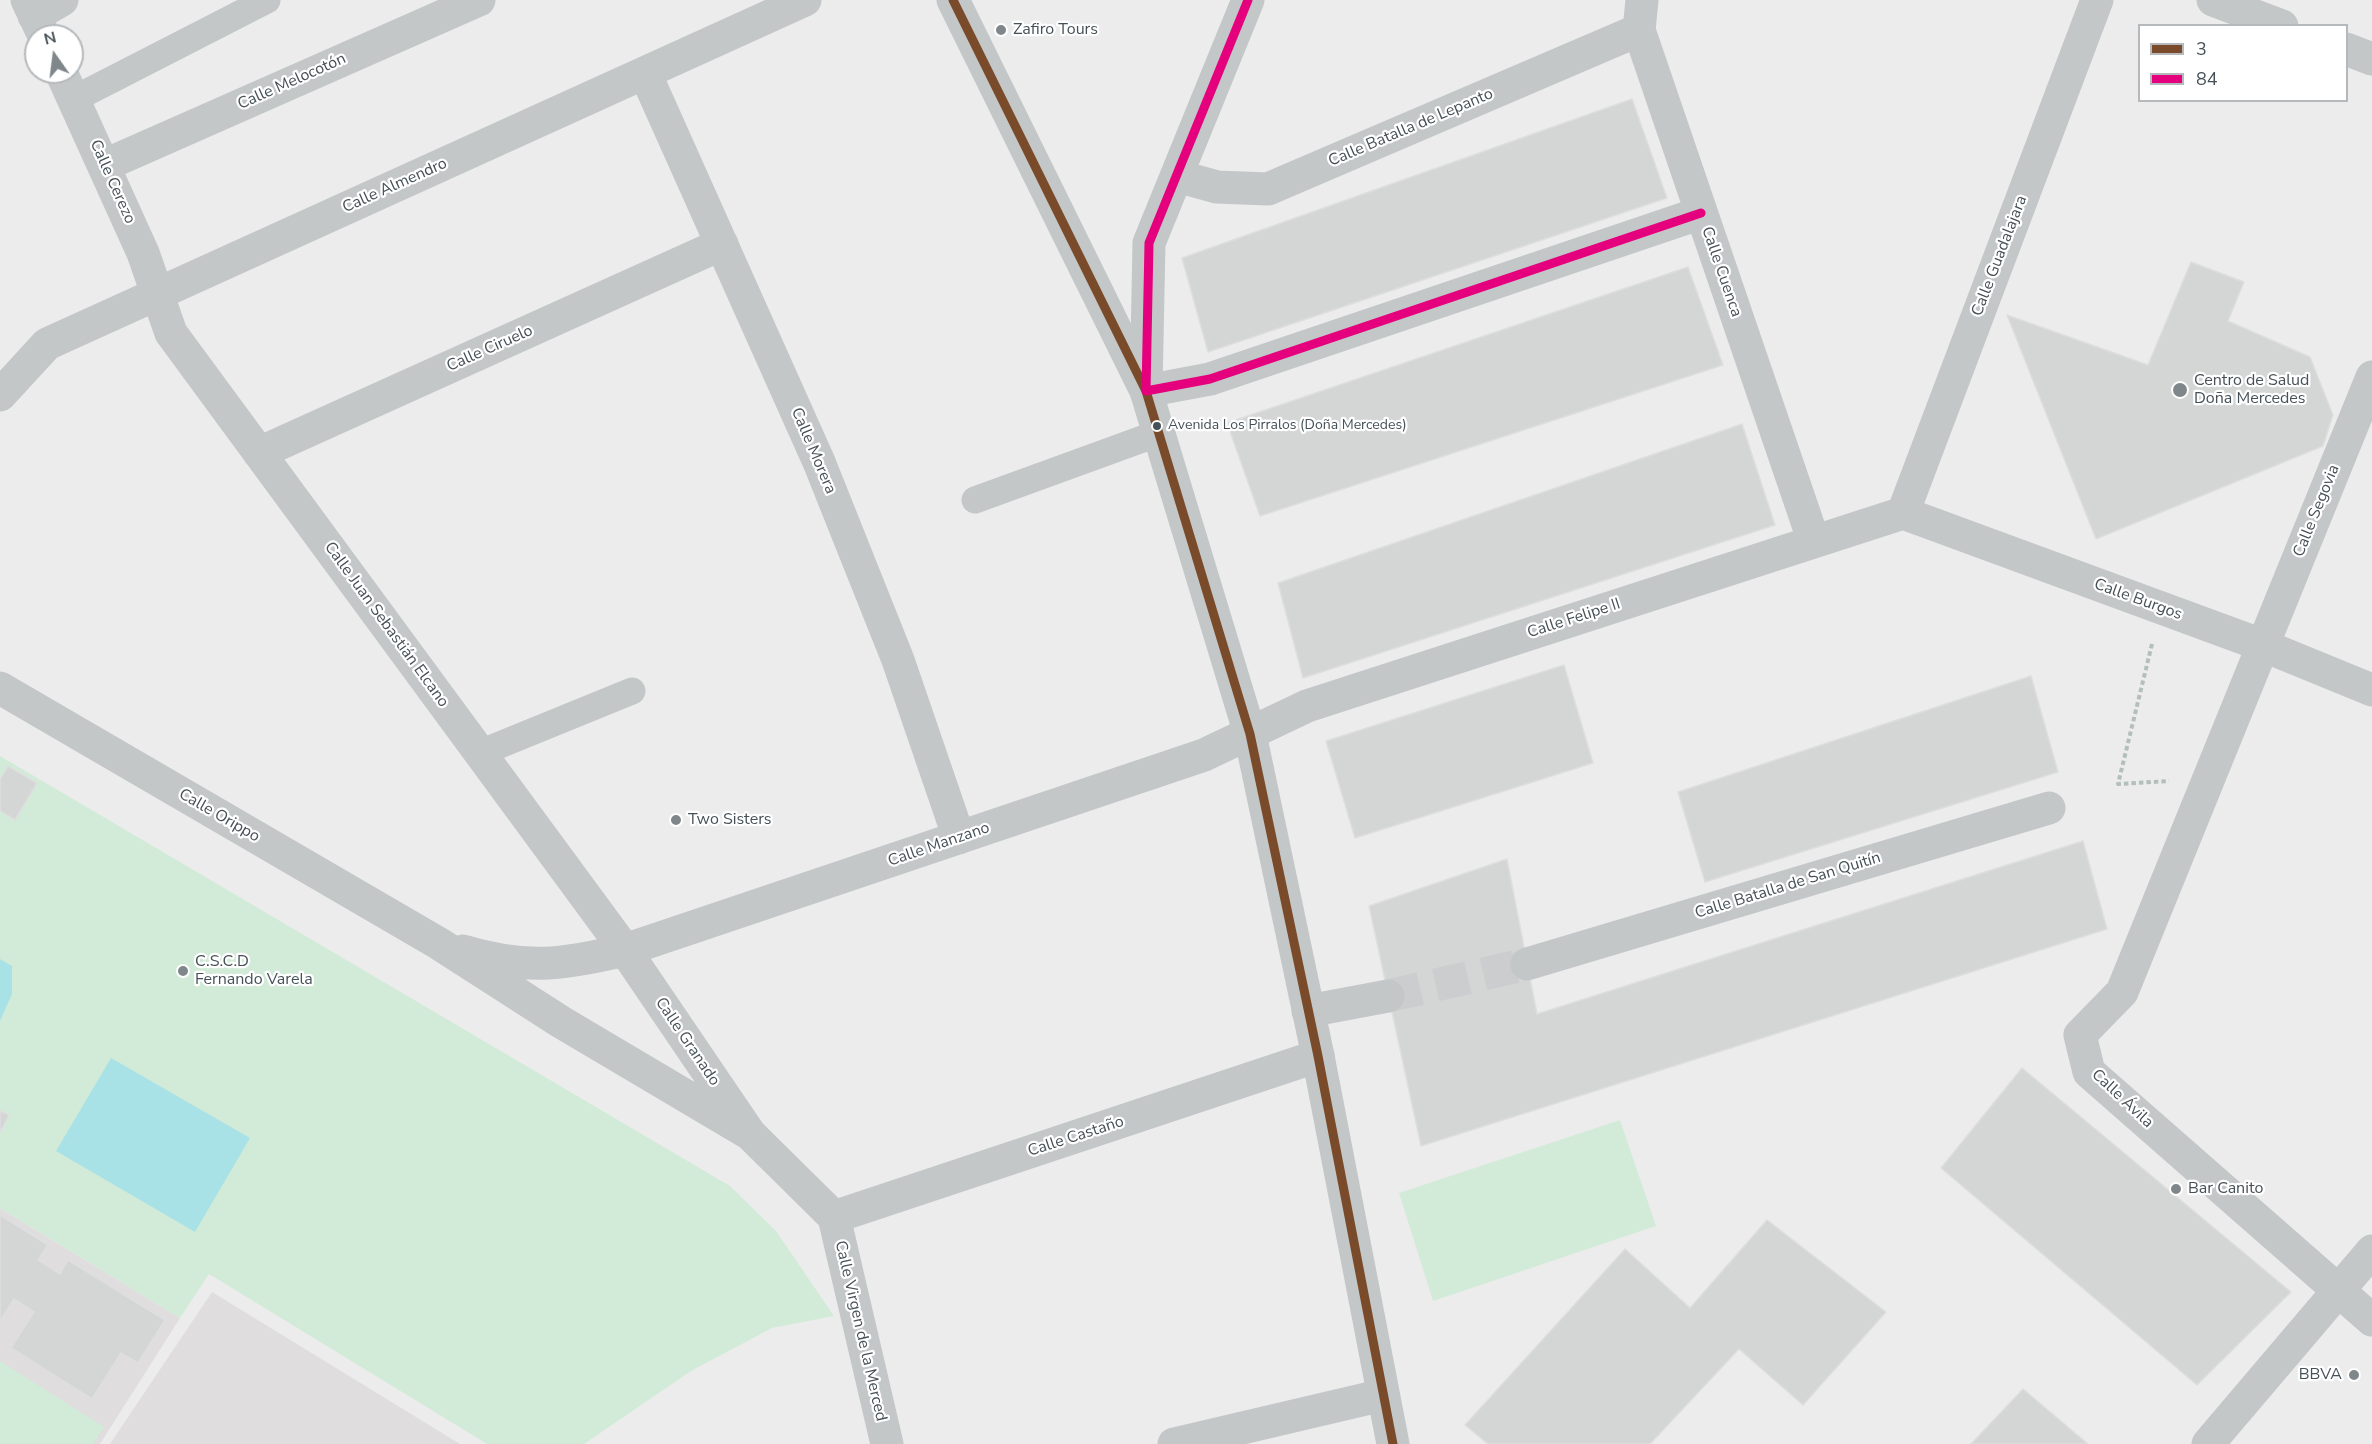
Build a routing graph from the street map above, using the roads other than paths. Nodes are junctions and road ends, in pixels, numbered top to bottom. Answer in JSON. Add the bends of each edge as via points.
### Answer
{"nodes":[{"id":1,"x":62,"y":0,"type":"edge"},
{"id":2,"x":267,"y":0,"type":"edge"},
{"id":3,"x":478,"y":0,"type":"edge"},
{"id":4,"x":806,"y":0,"type":"edge"},
{"id":5,"x":953,"y":0,"type":"edge"},
{"id":6,"x":1248,"y":0,"type":"edge"},
{"id":7,"x":2097,"y":0,"type":"edge"},
{"id":8,"x":2213,"y":0,"type":"edge"},
{"id":9,"x":1641,"y":15,"type":"edge"},
{"id":10,"x":35,"y":17,"type":"edge"},
{"id":11,"x":2277,"y":24,"type":"edge"},
{"id":12,"x":2348,"y":50,"type":"edge"},
{"id":13,"x":2372,"y":59,"type":"edge"},
{"id":14,"x":645,"y":73,"type":"junction"},
{"id":15,"x":68,"y":86,"type":"edge"},
{"id":16,"x":105,"y":165,"type":"junction"},
{"id":17,"x":1177,"y":176,"type":"junction"},
{"id":18,"x":1701,"y":213,"type":"junction"},
{"id":19,"x":722,"y":244,"type":"junction"},
{"id":20,"x":156,"y":295,"type":"junction"},
{"id":21,"x":2372,"y":377,"type":"edge"},
{"id":22,"x":1146,"y":391,"type":"junction"},
{"id":23,"x":0,"y":395,"type":"edge"},
{"id":24,"x":1158,"y":434,"type":"junction"},
{"id":25,"x":259,"y":453,"type":"junction"},
{"id":26,"x":975,"y":500,"type":"dead end"},
{"id":27,"x":1903,"y":513,"type":"junction"},
{"id":28,"x":1814,"y":542,"type":"junction"},
{"id":29,"x":2262,"y":645,"type":"junction"},
{"id":30,"x":0,"y":688,"type":"edge"},
{"id":31,"x":2372,"y":690,"type":"edge"},
{"id":32,"x":632,"y":691,"type":"dead end"},
{"id":33,"x":1250,"y":734,"type":"junction"},
{"id":34,"x":480,"y":753,"type":"junction"},
{"id":35,"x":2049,"y":808,"type":"dead end"},
{"id":36,"x":959,"y":838,"type":"junction"},
{"id":37,"x":438,"y":943,"type":"junction"},
{"id":38,"x":625,"y":950,"type":"junction"},
{"id":39,"x":572,"y":962,"type":"junction"},
{"id":40,"x":1527,"y":964,"type":"tunnel mouth"},
{"id":41,"x":1388,"y":996,"type":"tunnel mouth"},
{"id":42,"x":1308,"y":1011,"type":"junction"},
{"id":43,"x":561,"y":1022,"type":"junction"},
{"id":44,"x":1318,"y":1056,"type":"junction"},
{"id":45,"x":750,"y":1134,"type":"junction"},
{"id":46,"x":834,"y":1217,"type":"junction"},
{"id":47,"x":2372,"y":1251,"type":"edge"},
{"id":48,"x":2339,"y":1290,"type":"junction"},
{"id":49,"x":2372,"y":1320,"type":"edge"},
{"id":50,"x":1383,"y":1395,"type":"junction"},
{"id":51,"x":887,"y":1444,"type":"edge"},
{"id":52,"x":1174,"y":1444,"type":"edge"},
{"id":53,"x":1393,"y":1444,"type":"edge"},
{"id":54,"x":2208,"y":1444,"type":"edge"}],
"edges":[{"from":1,"to":10,"type":"street"},
{"from":2,"to":15,"type":"street"},
{"from":3,"to":16,"type":"street","name":"Calle Melocotón"},
{"from":4,"to":14,"type":"street","name":"Calle Almendro"},
{"from":5,"to":22,"type":"street"},
{"from":6,"to":17,"type":"street"},
{"from":7,"to":27,"type":"street","name":"Calle Guadalajara"},
{"from":8,"to":11,"type":"street"},
{"from":9,"to":17,"type":"street","name":"Calle Batalla de Lepanto","via":[[1268,189],[1217,187]]},
{"from":9,"to":18,"type":"street","name":"Calle Cuenca"},
{"from":12,"to":13,"type":"street"},
{"from":14,"to":19,"type":"street","name":"Calle Morera"},
{"from":14,"to":20,"type":"street","name":"Calle Almendro"},
{"from":15,"to":16,"type":"street","name":"Calle Cerezo"},
{"from":16,"to":20,"type":"street","name":"Calle Cerezo"},
{"from":17,"to":22,"type":"street","via":[[1149,243]]},
{"from":18,"to":22,"type":"street","via":[[1210,380]]},
{"from":18,"to":28,"type":"street","name":"Calle Cuenca"},
{"from":19,"to":25,"type":"street","name":"Calle Ciruelo"},
{"from":19,"to":36,"type":"street","name":"Calle Morera","via":[[819,462],[885,627]]},
{"from":20,"to":23,"type":"street","name":"Calle Almendro","via":[[47,344]]},
{"from":20,"to":25,"type":"street","name":"Calle Juan Sebastián Elcano","via":[[171,333]]},
{"from":21,"to":29,"type":"street","name":"Calle Segovia"},
{"from":22,"to":24,"type":"street"},
{"from":24,"to":26,"type":"street"},
{"from":24,"to":33,"type":"street"},
{"from":25,"to":34,"type":"street","name":"Calle Juan Sebastián Elcano"},
{"from":27,"to":28,"type":"street","name":"Calle Felipe II"},
{"from":27,"to":29,"type":"street","name":"Calle Burgos"},
{"from":28,"to":33,"type":"street","name":"Calle Felipe II","via":[[1307,706]]},
{"from":29,"to":31,"type":"street","name":"Calle Burgos"},
{"from":29,"to":48,"type":"street","name":"Calle Ávila","via":[[2122,992],[2080,1035],[2089,1072]]},
{"from":30,"to":37,"type":"street","name":"Calle Orippo"},
{"from":32,"to":34,"type":"street"},
{"from":33,"to":36,"type":"street","name":"Calle Manzano","via":[[1204,755]]},
{"from":33,"to":42,"type":"street"},
{"from":34,"to":38,"type":"street","name":"Calle Juan Sebastián Elcano"},
{"from":35,"to":40,"type":"street","name":"Calle Batalla de San Quitín"},
{"from":36,"to":38,"type":"street","name":"Calle Manzano"},
{"from":37,"to":39,"type":"street","name":"Calle Manzano","via":[[516,963]]},
{"from":37,"to":43,"type":"street","name":"Calle Granado"},
{"from":38,"to":39,"type":"street","name":"Calle Manzano"},
{"from":38,"to":45,"type":"street","name":"Calle Granado"},
{"from":39,"to":43,"type":"street","via":[[561,970],[552,994],[552,1008]]},
{"from":41,"to":42,"type":"street"},
{"from":42,"to":44,"type":"street"},
{"from":43,"to":45,"type":"street","name":"Calle Granado"},
{"from":44,"to":46,"type":"street","name":"Calle Castaño"},
{"from":44,"to":50,"type":"street"},
{"from":45,"to":46,"type":"street","name":"Calle Granado"},
{"from":46,"to":51,"type":"street","name":"Calle Virgen de la Merced"},
{"from":47,"to":48,"type":"street"},
{"from":48,"to":49,"type":"street","name":"Calle Ávila"},
{"from":48,"to":54,"type":"street"},
{"from":50,"to":52,"type":"street"},
{"from":50,"to":53,"type":"street"}]}
